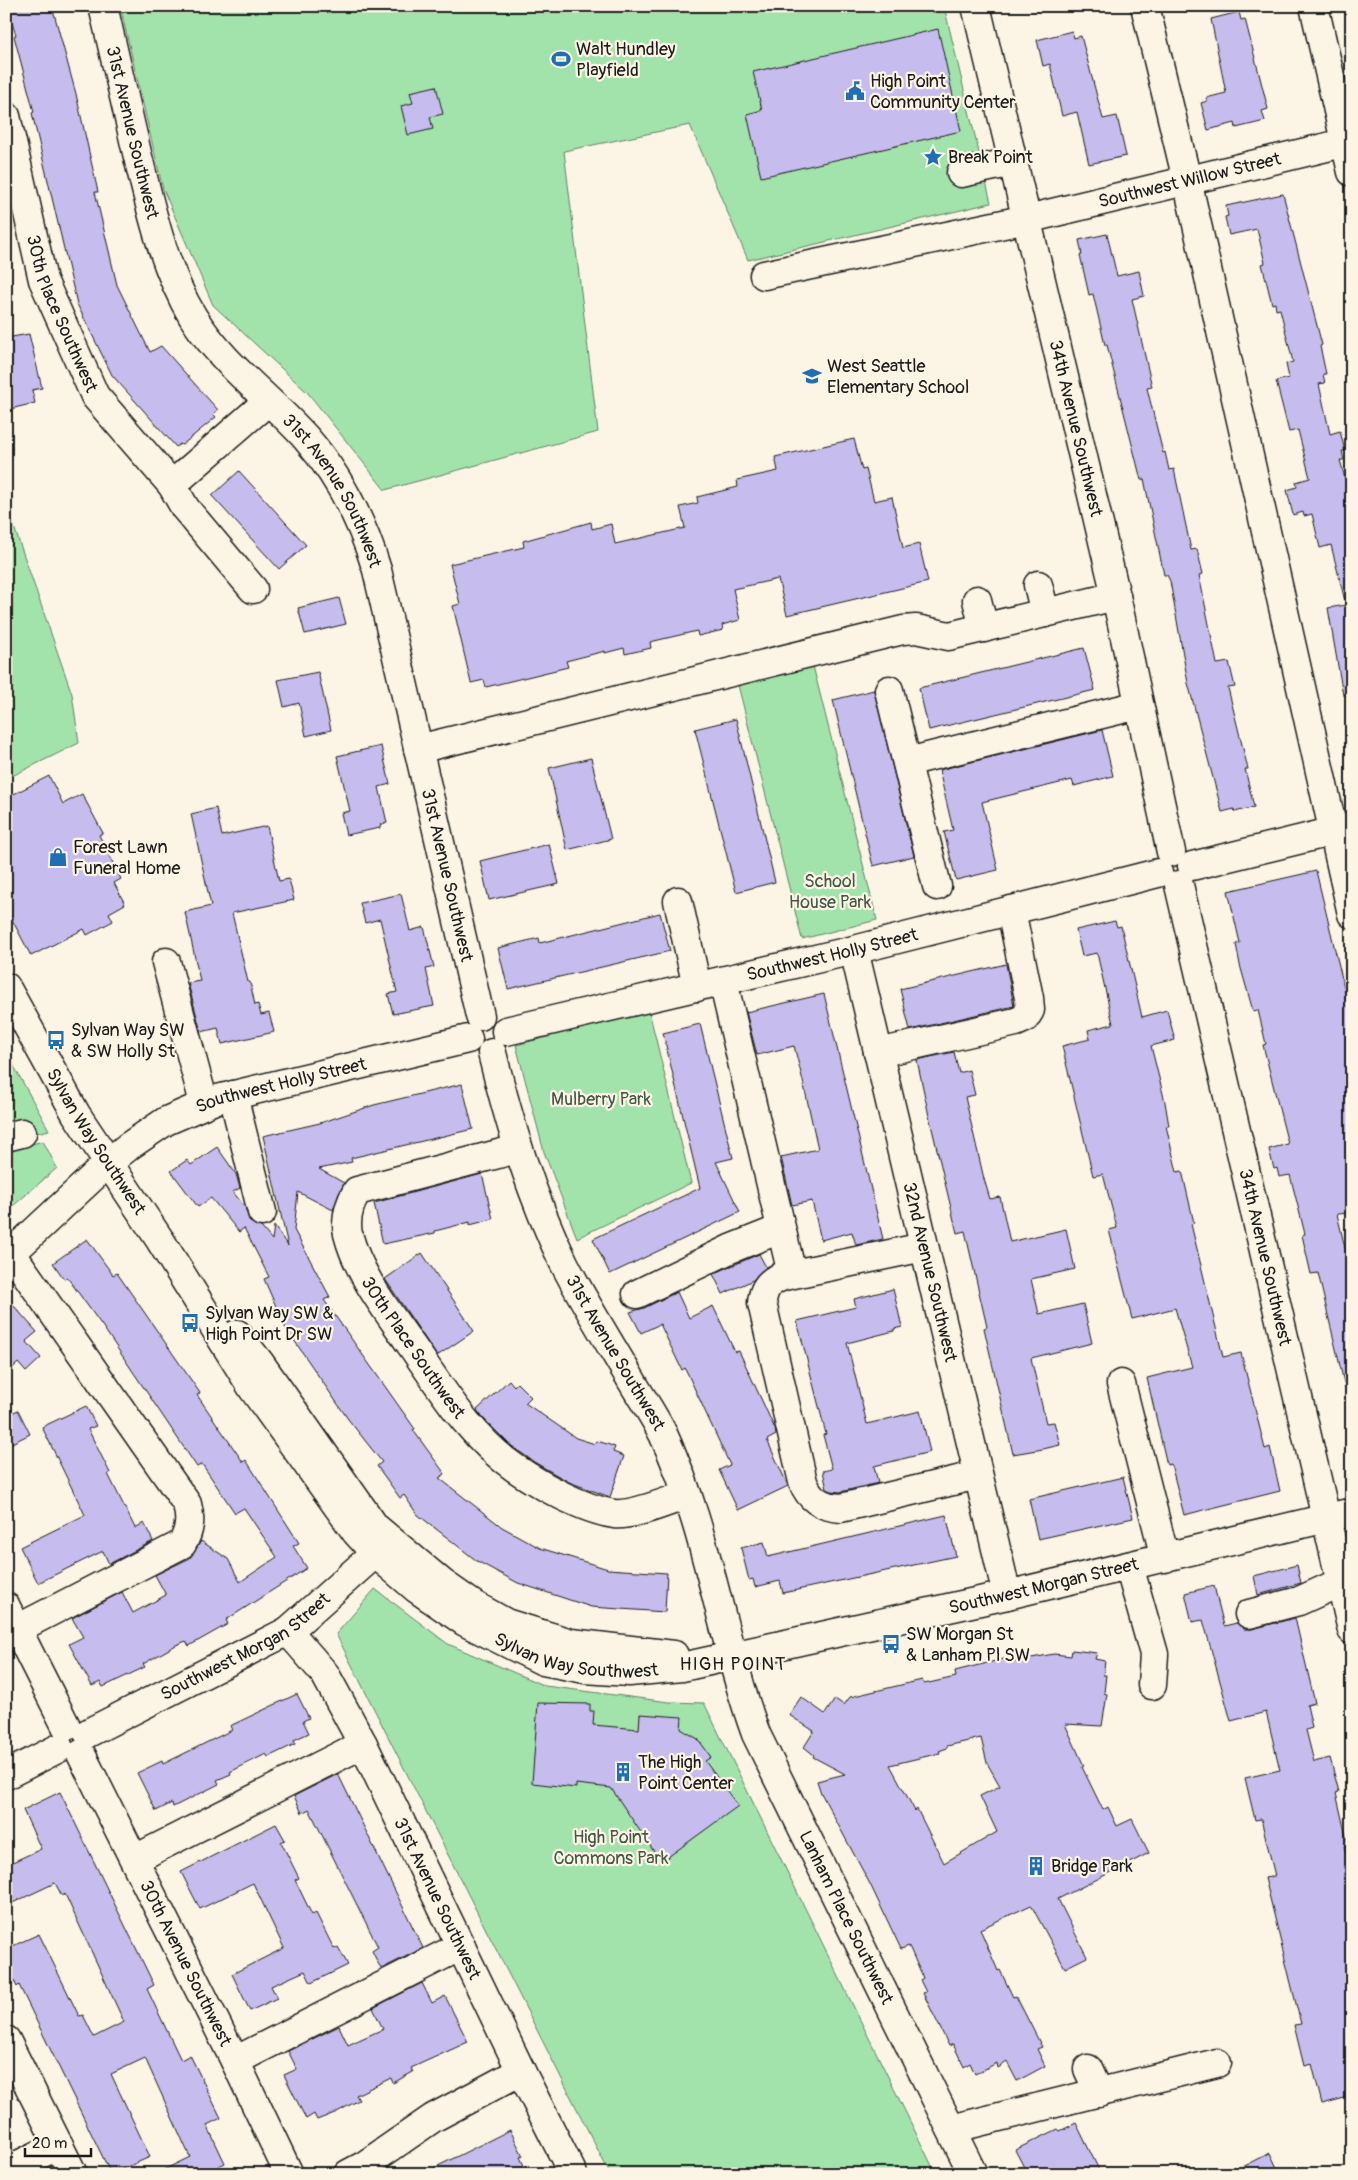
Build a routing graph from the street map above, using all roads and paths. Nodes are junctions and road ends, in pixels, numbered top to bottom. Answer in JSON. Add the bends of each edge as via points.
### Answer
{"nodes":[{"id":1,"x":103,"y":6,"type":"edge"},
{"id":2,"x":976,"y":6,"type":"edge"},
{"id":3,"x":1145,"y":6,"type":"edge"},
{"id":4,"x":1314,"y":6,"type":"edge"},
{"id":5,"x":6,"y":116,"type":"edge"},
{"id":6,"x":1348,"y":142,"type":"edge"},
{"id":7,"x":1013,"y":162,"type":"junction"},
{"id":8,"x":1352,"y":172,"type":"edge"},
{"id":9,"x":961,"y":173,"type":"dead end"},
{"id":10,"x":1188,"y":180,"type":"junction"},
{"id":11,"x":1027,"y":219,"type":"junction"},
{"id":12,"x":764,"y":275,"type":"dead end"},
{"id":13,"x":268,"y":401,"type":"junction"},
{"id":14,"x":172,"y":485,"type":"junction"},
{"id":15,"x":1038,"y":585,"type":"dead end"},
{"id":16,"x":253,"y":589,"type":"dead end"},
{"id":17,"x":1116,"y":596,"type":"junction"},
{"id":18,"x":977,"y":600,"type":"dead end"},
{"id":19,"x":1045,"y":613,"type":"junction"},
{"id":20,"x":984,"y":628,"type":"junction"},
{"id":21,"x":889,"y":690,"type":"dead end"},
{"id":22,"x":1139,"y":705,"type":"junction"},
{"id":23,"x":418,"y":748,"type":"junction"},
{"id":24,"x":907,"y":762,"type":"junction"},
{"id":25,"x":1343,"y":829,"type":"edge"},
{"id":26,"x":1175,"y":869,"type":"junction"},
{"id":27,"x":938,"y":886,"type":"dead end"},
{"id":28,"x":678,"y":901,"type":"dead end"},
{"id":29,"x":1011,"y":910,"type":"junction"},
{"id":30,"x":1352,"y":914,"type":"edge"},
{"id":31,"x":854,"y":950,"type":"junction"},
{"id":32,"x":166,"y":962,"type":"dead end"},
{"id":33,"x":724,"y":980,"type":"junction"},
{"id":34,"x":6,"y":987,"type":"edge"},
{"id":35,"x":697,"y":987,"type":"junction"},
{"id":36,"x":474,"y":1028,"type":"junction"},
{"id":37,"x":499,"y":1042,"type":"junction"},
{"id":38,"x":878,"y":1053,"type":"junction"},
{"id":39,"x":234,"y":1095,"type":"junction"},
{"id":40,"x":204,"y":1103,"type":"junction"},
{"id":41,"x":518,"y":1149,"type":"junction"},
{"id":42,"x":108,"y":1163,"type":"junction"},
{"id":43,"x":262,"y":1212,"type":"dead end"},
{"id":44,"x":780,"y":1229,"type":"junction"},
{"id":45,"x":924,"y":1247,"type":"junction"},
{"id":46,"x":9,"y":1256,"type":"edge"},
{"id":47,"x":792,"y":1274,"type":"junction"},
{"id":48,"x":637,"y":1294,"type":"dead end"},
{"id":49,"x":1121,"y":1384,"type":"dead end"},
{"id":50,"x":978,"y":1475,"type":"junction"},
{"id":51,"x":687,"y":1495,"type":"junction"},
{"id":52,"x":1352,"y":1512,"type":"edge"},
{"id":53,"x":1326,"y":1518,"type":"junction"},
{"id":54,"x":382,"y":1548,"type":"junction"},
{"id":55,"x":1164,"y":1558,"type":"junction"},
{"id":56,"x":1129,"y":1566,"type":"junction"},
{"id":57,"x":1346,"y":1581,"type":"edge"},
{"id":58,"x":1007,"y":1596,"type":"junction"},
{"id":59,"x":1249,"y":1614,"type":"dead end"},
{"id":60,"x":12,"y":1618,"type":"edge"},
{"id":61,"x":1352,"y":1630,"type":"edge"},
{"id":62,"x":288,"y":1631,"type":"junction"},
{"id":63,"x":733,"y":1657,"type":"junction"},
{"id":64,"x":1152,"y":1685,"type":"dead end"},
{"id":65,"x":74,"y":1740,"type":"junction"},
{"id":66,"x":363,"y":1744,"type":"junction"},
{"id":67,"x":6,"y":1775,"type":"edge"},
{"id":68,"x":135,"y":1859,"type":"junction"},
{"id":69,"x":461,"y":1946,"type":"junction"},
{"id":70,"x":6,"y":2040,"type":"edge"},
{"id":71,"x":235,"y":2061,"type":"junction"},
{"id":72,"x":1217,"y":2063,"type":"dead end"},
{"id":73,"x":1088,"y":2068,"type":"dead end"},
{"id":74,"x":521,"y":2071,"type":"junction"},
{"id":75,"x":1108,"y":2096,"type":"junction"},
{"id":76,"x":951,"y":2129,"type":"junction"},
{"id":77,"x":59,"y":2145,"type":"junction"},
{"id":78,"x":6,"y":2171,"type":"edge"},
{"id":79,"x":73,"y":2174,"type":"edge"},
{"id":80,"x":289,"y":2174,"type":"edge"},
{"id":81,"x":348,"y":2174,"type":"edge"},
{"id":82,"x":573,"y":2174,"type":"edge"},
{"id":83,"x":973,"y":2174,"type":"edge"}],
"edges":[{"from":1,"to":13,"type":"street","name":"31st Avenue Southwest","via":[[152,212],[178,289],[214,346]]},
{"from":2,"to":7,"type":"street","name":"34th Avenue Southwest"},
{"from":3,"to":10,"type":"street"},
{"from":4,"to":6,"type":"street"},
{"from":5,"to":14,"type":"street","name":"30th Place Southwest","via":[[43,280],[56,312],[95,396]]},
{"from":6,"to":8,"type":"street"},
{"from":6,"to":10,"type":"street","name":"Southwest Willow Street"},
{"from":7,"to":9,"type":"street"},
{"from":7,"to":11,"type":"street","name":"34th Avenue Southwest"},
{"from":10,"to":11,"type":"street","name":"Southwest Willow Street"},
{"from":10,"to":25,"type":"street"},
{"from":11,"to":12,"type":"street","name":"Southwest Willow Street"},
{"from":11,"to":17,"type":"street","name":"34th Avenue Southwest"},
{"from":13,"to":14,"type":"street"},
{"from":13,"to":23,"type":"street","name":"31st Avenue Southwest","via":[[306,439],[355,508],[377,570]]},
{"from":14,"to":16,"type":"street","name":"30th Place Southwest","via":[[185,508]]},
{"from":15,"to":19,"type":"street"},
{"from":17,"to":19,"type":"street"},
{"from":17,"to":22,"type":"street","name":"34th Avenue Southwest"},
{"from":18,"to":20,"type":"street"},
{"from":19,"to":20,"type":"street"},
{"from":20,"to":23,"type":"street","via":[[949,636],[904,630]]},
{"from":21,"to":24,"type":"street"},
{"from":22,"to":24,"type":"street"},
{"from":22,"to":26,"type":"street","name":"34th Avenue Southwest"},
{"from":23,"to":36,"type":"street","name":"31st Avenue Southwest"},
{"from":24,"to":27,"type":"street"},
{"from":25,"to":26,"type":"street","name":"Southwest Holly Street"},
{"from":25,"to":30,"type":"street"},
{"from":26,"to":29,"type":"street","name":"Southwest Holly Street"},
{"from":26,"to":53,"type":"street","name":"34th Avenue Southwest"},
{"from":28,"to":35,"type":"street"},
{"from":29,"to":31,"type":"street","name":"Southwest Holly Street"},
{"from":29,"to":38,"type":"street","via":[[1029,998],[1030,1010],[1025,1018],[978,1032]]},
{"from":31,"to":33,"type":"street","name":"Southwest Holly Street"},
{"from":31,"to":38,"type":"street","name":"32nd Avenue Southwest"},
{"from":32,"to":40,"type":"street"},
{"from":33,"to":35,"type":"street","name":"Southwest Holly Street"},
{"from":33,"to":44,"type":"street"},
{"from":34,"to":42,"type":"street","name":"Sylvan Way Southwest","via":[[76,1114]]},
{"from":35,"to":37,"type":"street","name":"Southwest Holly Street"},
{"from":36,"to":37,"type":"street","via":[[493,1016],[499,1020]]},
{"from":36,"to":39,"type":"street","name":"Southwest Holly Street"},
{"from":37,"to":41,"type":"street","name":"31st Avenue Southwest"},
{"from":38,"to":45,"type":"street","name":"32nd Avenue Southwest"},
{"from":39,"to":40,"type":"street","name":"Southwest Holly Street"},
{"from":39,"to":43,"type":"street"},
{"from":40,"to":42,"type":"street","name":"Southwest Holly Street","via":[[166,1121]]},
{"from":41,"to":51,"type":"street","name":"31st Avenue Southwest","via":[[541,1215],[565,1265],[662,1433]]},
{"from":41,"to":51,"type":"street","name":"30th Place Southwest","via":[[357,1190],[349,1205],[348,1231],[367,1281],[461,1417],[515,1468],[565,1498],[615,1514],[633,1512]]},
{"from":42,"to":46,"type":"street","name":"Southwest Holly Street"},
{"from":42,"to":54,"type":"street","name":"Sylvan Way Southwest","via":[[253,1389],[351,1526]]},
{"from":44,"to":47,"type":"street"},
{"from":44,"to":48,"type":"street"},
{"from":45,"to":47,"type":"street"},
{"from":45,"to":50,"type":"street","name":"32nd Avenue Southwest"},
{"from":46,"to":60,"type":"street","via":[[187,1504],[190,1515],[189,1532],[182,1544]]},
{"from":47,"to":50,"type":"street","via":[[770,1282],[762,1303],[802,1482],[813,1499],[841,1508]]},
{"from":49,"to":55,"type":"street"},
{"from":50,"to":58,"type":"street","name":"32nd Avenue Southwest"},
{"from":51,"to":63,"type":"street","name":"31st Avenue Southwest"},
{"from":52,"to":53,"type":"street","name":"Southwest Morgan Street"},
{"from":53,"to":55,"type":"street","name":"Southwest Morgan Street"},
{"from":53,"to":57,"type":"street","name":"34th Avenue Southwest"},
{"from":54,"to":62,"type":"street","name":"Southwest Morgan Street"},
{"from":54,"to":63,"type":"street","name":"Sylvan Way Southwest","via":[[417,1589],[465,1622],[543,1660],[585,1669],[629,1672],[682,1667]]},
{"from":55,"to":56,"type":"street","name":"Southwest Morgan Street"},
{"from":56,"to":58,"type":"street","name":"Southwest Morgan Street"},
{"from":56,"to":64,"type":"street","via":[[1154,1654]]},
{"from":57,"to":59,"type":"street","via":[[1299,1601]]},
{"from":57,"to":61,"type":"street","name":"34th Avenue Southwest"},
{"from":58,"to":63,"type":"street","name":"Southwest Morgan Street"},
{"from":60,"to":65,"type":"street","name":"30th Avenue Southwest"},
{"from":62,"to":65,"type":"street","name":"Southwest Morgan Street"},
{"from":62,"to":66,"type":"street","name":"31st Avenue Southwest","via":[[325,1674]]},
{"from":63,"to":76,"type":"street","name":"Lanham Place Southwest","via":[[756,1734]]},
{"from":65,"to":67,"type":"street","name":"Southwest Morgan Street"},
{"from":65,"to":68,"type":"street","name":"30th Avenue Southwest"},
{"from":66,"to":68,"type":"street"},
{"from":66,"to":69,"type":"street","name":"31st Avenue Southwest"},
{"from":68,"to":71,"type":"street","name":"30th Avenue Southwest"},
{"from":69,"to":71,"type":"street"},
{"from":69,"to":74,"type":"street","name":"31st Avenue Southwest"},
{"from":70,"to":77,"type":"street"},
{"from":71,"to":80,"type":"street","name":"30th Avenue Southwest"},
{"from":72,"to":75,"type":"street","via":[[1172,2082]]},
{"from":73,"to":75,"type":"street"},
{"from":74,"to":81,"type":"street","via":[[433,2118]]},
{"from":74,"to":82,"type":"street","name":"31st Avenue Southwest"},
{"from":75,"to":76,"type":"street"},
{"from":76,"to":83,"type":"street","name":"Lanham Place Southwest"},
{"from":77,"to":78,"type":"street"},
{"from":77,"to":79,"type":"street"}]}
